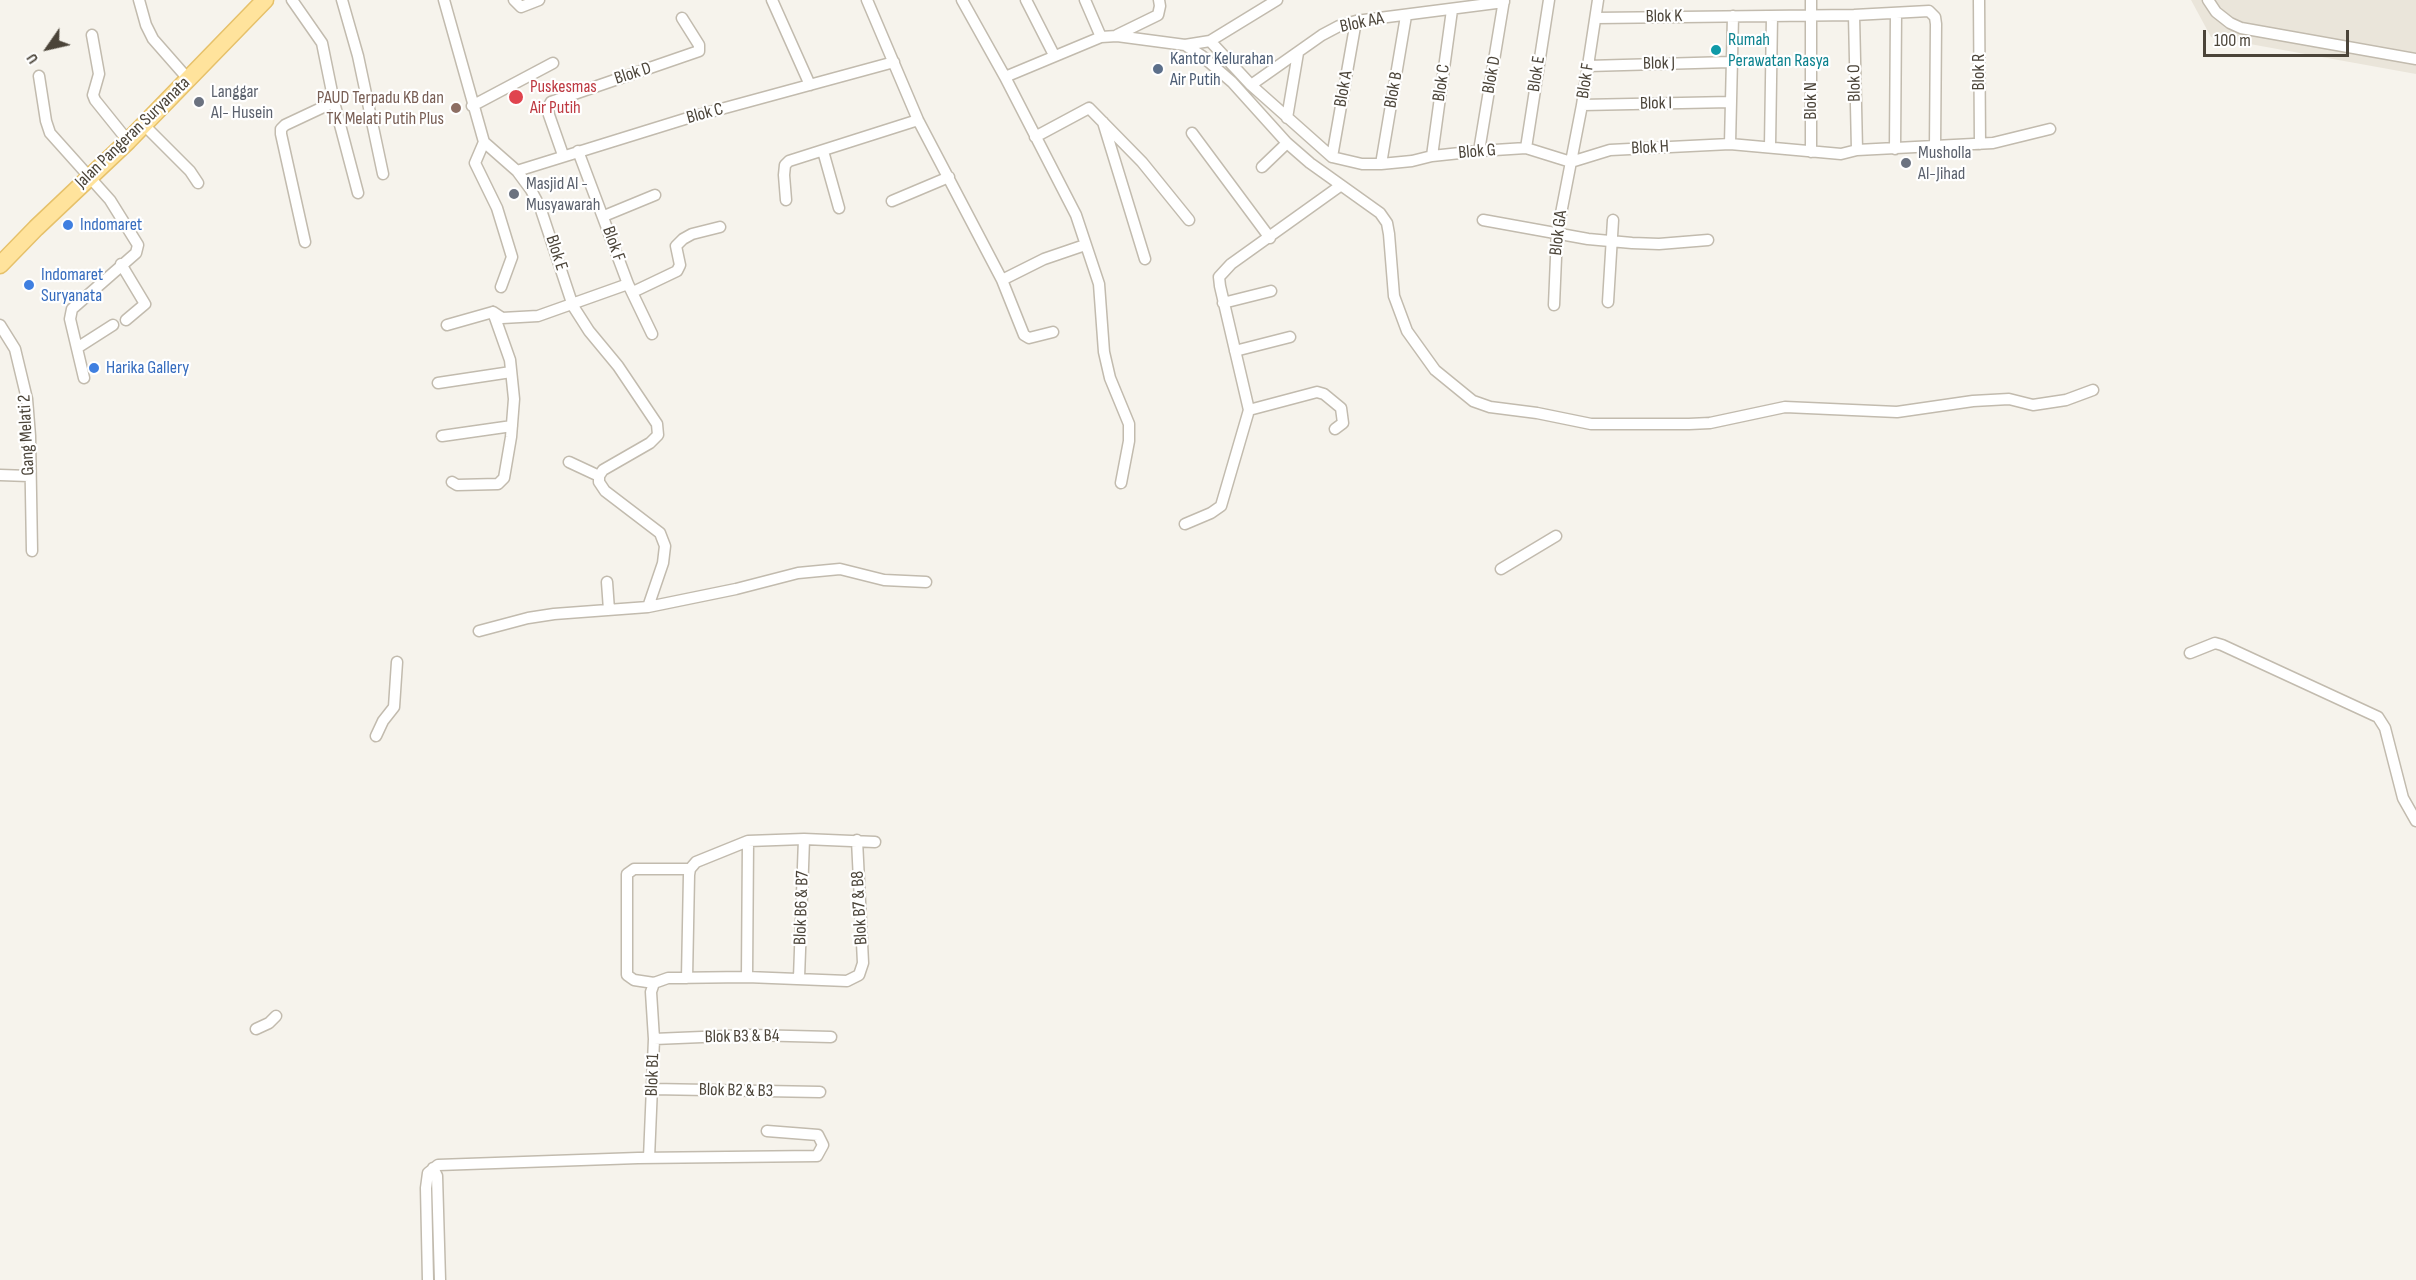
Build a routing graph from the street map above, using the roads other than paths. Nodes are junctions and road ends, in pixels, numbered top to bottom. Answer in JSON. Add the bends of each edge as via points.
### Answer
{"nodes":[{"id":1,"x":139,"y":0,"type":"edge"},
{"id":2,"x":265,"y":0,"type":"edge"},
{"id":3,"x":292,"y":0,"type":"edge"},
{"id":4,"x":342,"y":0,"type":"edge"},
{"id":5,"x":444,"y":0,"type":"edge"},
{"id":6,"x":514,"y":0,"type":"edge"},
{"id":7,"x":539,"y":0,"type":"edge"},
{"id":8,"x":772,"y":0,"type":"edge"},
{"id":9,"x":867,"y":0,"type":"edge"},
{"id":10,"x":963,"y":0,"type":"edge"},
{"id":11,"x":1026,"y":0,"type":"edge"},
{"id":12,"x":1085,"y":0,"type":"edge"},
{"id":13,"x":1159,"y":0,"type":"edge"},
{"id":14,"x":1277,"y":0,"type":"edge"},
{"id":15,"x":1549,"y":0,"type":"edge"},
{"id":16,"x":1598,"y":0,"type":"edge"},
{"id":17,"x":1811,"y":0,"type":"edge"},
{"id":18,"x":1979,"y":0,"type":"edge"},
{"id":19,"x":2208,"y":0,"type":"edge"},
{"id":20,"x":1504,"y":1,"type":"edge"},
{"id":21,"x":1452,"y":10,"type":"junction"},
{"id":22,"x":1811,"y":14,"type":"junction"},
{"id":23,"x":1896,"y":14,"type":"junction"},
{"id":24,"x":1407,"y":15,"type":"junction"},
{"id":25,"x":1854,"y":15,"type":"junction"},
{"id":26,"x":1733,"y":16,"type":"junction"},
{"id":27,"x":1772,"y":16,"type":"junction"},
{"id":28,"x":682,"y":18,"type":"dead end"},
{"id":29,"x":1596,"y":18,"type":"junction"},
{"id":30,"x":1356,"y":21,"type":"junction"},
{"id":31,"x":92,"y":35,"type":"dead end"},
{"id":32,"x":1117,"y":36,"type":"junction"},
{"id":33,"x":1101,"y":37,"type":"junction"},
{"id":34,"x":1210,"y":41,"type":"junction"},
{"id":35,"x":1185,"y":45,"type":"junction"},
{"id":36,"x":1298,"y":53,"type":"junction"},
{"id":37,"x":1054,"y":55,"type":"junction"},
{"id":38,"x":2416,"y":58,"type":"edge"},
{"id":39,"x":894,"y":62,"type":"junction"},
{"id":40,"x":1730,"y":62,"type":"junction"},
{"id":41,"x":553,"y":63,"type":"dead end"},
{"id":42,"x":1588,"y":66,"type":"junction"},
{"id":43,"x":39,"y":76,"type":"dead end"},
{"id":44,"x":1005,"y":77,"type":"junction"},
{"id":45,"x":189,"y":80,"type":"junction"},
{"id":46,"x":810,"y":85,"type":"junction"},
{"id":47,"x":1251,"y":85,"type":"junction"},
{"id":48,"x":334,"y":102,"type":"junction"},
{"id":49,"x":1731,"y":102,"type":"junction"},
{"id":50,"x":1582,"y":105,"type":"junction"},
{"id":51,"x":472,"y":106,"type":"junction"},
{"id":52,"x":1287,"y":118,"type":"junction"},
{"id":53,"x":918,"y":120,"type":"junction"},
{"id":54,"x":1103,"y":122,"type":"junction"},
{"id":55,"x":144,"y":125,"type":"junction"},
{"id":56,"x":2050,"y":129,"type":"dead end"},
{"id":57,"x":1192,"y":133,"type":"dead end"},
{"id":58,"x":1035,"y":137,"type":"junction"},
{"id":59,"x":128,"y":141,"type":"junction"},
{"id":60,"x":484,"y":142,"type":"junction"},
{"id":61,"x":1287,"y":143,"type":"junction"},
{"id":62,"x":1730,"y":144,"type":"junction"},
{"id":63,"x":1980,"y":144,"type":"junction"},
{"id":64,"x":1770,"y":146,"type":"junction"},
{"id":65,"x":1526,"y":148,"type":"junction"},
{"id":66,"x":1935,"y":148,"type":"junction"},
{"id":67,"x":1895,"y":149,"type":"junction"},
{"id":68,"x":1857,"y":150,"type":"junction"},
{"id":69,"x":578,"y":151,"type":"junction"},
{"id":70,"x":1479,"y":151,"type":"junction"},
{"id":71,"x":823,"y":152,"type":"junction"},
{"id":72,"x":1811,"y":152,"type":"junction"},
{"id":73,"x":563,"y":155,"type":"junction"},
{"id":74,"x":1432,"y":156,"type":"junction"},
{"id":75,"x":1332,"y":157,"type":"junction"},
{"id":76,"x":1571,"y":162,"type":"junction"},
{"id":77,"x":1381,"y":164,"type":"junction"},
{"id":78,"x":1262,"y":167,"type":"dead end"},
{"id":79,"x":517,"y":171,"type":"junction"},
{"id":80,"x":383,"y":174,"type":"dead end"},
{"id":81,"x":90,"y":176,"type":"junction"},
{"id":82,"x":949,"y":177,"type":"junction"},
{"id":83,"x":198,"y":183,"type":"dead end"},
{"id":84,"x":1340,"y":186,"type":"junction"},
{"id":85,"x":358,"y":193,"type":"dead end"},
{"id":86,"x":655,"y":195,"type":"dead end"},
{"id":87,"x":786,"y":200,"type":"dead end"},
{"id":88,"x":892,"y":201,"type":"dead end"},
{"id":89,"x":839,"y":208,"type":"dead end"},
{"id":90,"x":604,"y":216,"type":"junction"},
{"id":91,"x":1189,"y":220,"type":"dead end"},
{"id":92,"x":1483,"y":220,"type":"dead end"},
{"id":93,"x":1612,"y":220,"type":"dead end"},
{"id":94,"x":720,"y":227,"type":"dead end"},
{"id":95,"x":1557,"y":234,"type":"junction"},
{"id":96,"x":1270,"y":238,"type":"junction"},
{"id":97,"x":1708,"y":240,"type":"dead end"},
{"id":98,"x":1610,"y":241,"type":"junction"},
{"id":99,"x":304,"y":242,"type":"dead end"},
{"id":100,"x":1085,"y":245,"type":"junction"},
{"id":101,"x":1145,"y":259,"type":"dead end"},
{"id":102,"x":121,"y":264,"type":"junction"},
{"id":103,"x":0,"y":265,"type":"edge"},
{"id":104,"x":1002,"y":280,"type":"junction"},
{"id":105,"x":501,"y":286,"type":"dead end"},
{"id":106,"x":631,"y":288,"type":"junction"},
{"id":107,"x":1271,"y":291,"type":"dead end"},
{"id":108,"x":1608,"y":302,"type":"dead end"},
{"id":109,"x":1224,"y":303,"type":"junction"},
{"id":110,"x":1554,"y":304,"type":"dead end"},
{"id":111,"x":573,"y":306,"type":"junction"},
{"id":112,"x":493,"y":312,"type":"junction"},
{"id":113,"x":126,"y":320,"type":"dead end"},
{"id":114,"x":0,"y":325,"type":"edge"},
{"id":115,"x":113,"y":325,"type":"dead end"},
{"id":116,"x":447,"y":325,"type":"dead end"},
{"id":117,"x":1053,"y":332,"type":"dead end"},
{"id":118,"x":652,"y":334,"type":"dead end"},
{"id":119,"x":1290,"y":337,"type":"dead end"},
{"id":120,"x":77,"y":348,"type":"junction"},
{"id":121,"x":1235,"y":351,"type":"junction"},
{"id":122,"x":511,"y":372,"type":"junction"},
{"id":123,"x":84,"y":378,"type":"dead end"},
{"id":124,"x":438,"y":383,"type":"dead end"},
{"id":125,"x":2093,"y":390,"type":"dead end"},
{"id":126,"x":1249,"y":410,"type":"junction"},
{"id":127,"x":512,"y":426,"type":"junction"},
{"id":128,"x":1335,"y":429,"type":"dead end"},
{"id":129,"x":442,"y":436,"type":"dead end"},
{"id":130,"x":569,"y":462,"type":"dead end"},
{"id":131,"x":0,"y":475,"type":"edge"},
{"id":132,"x":29,"y":476,"type":"junction"},
{"id":133,"x":599,"y":476,"type":"junction"},
{"id":134,"x":452,"y":482,"type":"dead end"},
{"id":135,"x":1121,"y":483,"type":"dead end"},
{"id":136,"x":1185,"y":524,"type":"dead end"},
{"id":137,"x":1556,"y":536,"type":"dead end"},
{"id":138,"x":32,"y":551,"type":"dead end"},
{"id":139,"x":1501,"y":569,"type":"dead end"},
{"id":140,"x":607,"y":582,"type":"dead end"},
{"id":141,"x":926,"y":582,"type":"dead end"},
{"id":142,"x":648,"y":607,"type":"junction"},
{"id":143,"x":609,"y":610,"type":"junction"},
{"id":144,"x":479,"y":631,"type":"dead end"},
{"id":145,"x":2190,"y":653,"type":"dead end"},
{"id":146,"x":397,"y":662,"type":"dead end"},
{"id":147,"x":376,"y":736,"type":"dead end"},
{"id":148,"x":2416,"y":821,"type":"edge"},
{"id":149,"x":804,"y":838,"type":"junction"},
{"id":150,"x":857,"y":840,"type":"junction"},
{"id":151,"x":748,"y":841,"type":"junction"},
{"id":152,"x":875,"y":842,"type":"dead end"},
{"id":153,"x":690,"y":869,"type":"junction"},
{"id":154,"x":747,"y":977,"type":"junction"},
{"id":155,"x":687,"y":978,"type":"junction"},
{"id":156,"x":800,"y":978,"type":"junction"},
{"id":157,"x":652,"y":988,"type":"junction"},
{"id":158,"x":276,"y":1016,"type":"dead end"},
{"id":159,"x":256,"y":1029,"type":"dead end"},
{"id":160,"x":831,"y":1036,"type":"dead end"},
{"id":161,"x":654,"y":1039,"type":"junction"},
{"id":162,"x":652,"y":1089,"type":"junction"},
{"id":163,"x":820,"y":1092,"type":"dead end"},
{"id":164,"x":767,"y":1131,"type":"dead end"},
{"id":165,"x":649,"y":1158,"type":"junction"},
{"id":166,"x":433,"y":1172,"type":"junction"},
{"id":167,"x":428,"y":1280,"type":"edge"},
{"id":168,"x":440,"y":1280,"type":"edge"}],
"edges":[{"from":1,"to":45,"type":"street","via":[[153,39]]},
{"from":2,"to":45,"type":"main road","name":"Jalan Pangeran Suryanata"},
{"from":3,"to":48,"type":"street","via":[[322,43]]},
{"from":4,"to":80,"type":"street"},
{"from":5,"to":51,"type":"street"},
{"from":6,"to":7,"type":"street","via":[[521,7]]},
{"from":8,"to":46,"type":"street"},
{"from":9,"to":39,"type":"street"},
{"from":10,"to":44,"type":"street"},
{"from":11,"to":37,"type":"street"},
{"from":12,"to":33,"type":"street"},
{"from":13,"to":32,"type":"street","via":[[1158,15]]},
{"from":14,"to":34,"type":"street"},
{"from":15,"to":65,"type":"street","name":"Blok E"},
{"from":16,"to":29,"type":"street","name":"Blok F"},
{"from":17,"to":22,"type":"street","name":"Blok N"},
{"from":18,"to":63,"type":"street","name":"Blok R"},
{"from":19,"to":38,"type":"street","via":[[2230,24],[2241,28]]},
{"from":20,"to":21,"type":"street","name":"Blok AA"},
{"from":20,"to":70,"type":"street","name":"Blok D"},
{"from":21,"to":24,"type":"street","name":"Blok AA"},
{"from":21,"to":74,"type":"street","name":"Blok C"},
{"from":22,"to":25,"type":"street","name":"Blok K"},
{"from":22,"to":27,"type":"street","name":"Blok K"},
{"from":22,"to":72,"type":"street","name":"Blok N"},
{"from":23,"to":25,"type":"street","name":"Blok K"},
{"from":23,"to":66,"type":"street","name":"Blok K","via":[[1929,11],[1935,17]]},
{"from":23,"to":67,"type":"street"},
{"from":24,"to":30,"type":"street","name":"Blok AA"},
{"from":24,"to":77,"type":"street","name":"Blok B"},
{"from":25,"to":68,"type":"street","name":"Blok O"},
{"from":26,"to":27,"type":"street","name":"Blok K"},
{"from":26,"to":29,"type":"street","name":"Blok K"},
{"from":26,"to":40,"type":"street"},
{"from":27,"to":64,"type":"street"},
{"from":28,"to":73,"type":"street","name":"Blok D","via":[[699,51],[551,102],[549,115]]},
{"from":29,"to":42,"type":"street","name":"Blok F"},
{"from":30,"to":36,"type":"street","name":"Blok AA","via":[[1322,35]]},
{"from":30,"to":75,"type":"street","name":"Blok A"},
{"from":31,"to":59,"type":"street","via":[[99,74],[93,95]]},
{"from":32,"to":33,"type":"street"},
{"from":32,"to":35,"type":"street"},
{"from":33,"to":37,"type":"street"},
{"from":34,"to":35,"type":"street"},
{"from":34,"to":47,"type":"street"},
{"from":35,"to":61,"type":"street","via":[[1232,82]]},
{"from":36,"to":47,"type":"street","name":"Blok AA"},
{"from":36,"to":52,"type":"street"},
{"from":37,"to":44,"type":"street"},
{"from":39,"to":46,"type":"street","name":"Blok C"},
{"from":39,"to":53,"type":"street"},
{"from":40,"to":42,"type":"street","name":"Blok J"},
{"from":40,"to":49,"type":"street"},
{"from":41,"to":51,"type":"street"},
{"from":42,"to":50,"type":"street","name":"Blok F"},
{"from":43,"to":81,"type":"street","via":[[50,133]]},
{"from":44,"to":58,"type":"street"},
{"from":45,"to":55,"type":"main road","name":"Jalan Pangeran Suryanata"},
{"from":46,"to":69,"type":"street","name":"Blok C"},
{"from":47,"to":52,"type":"street"},
{"from":48,"to":85,"type":"street"},
{"from":48,"to":99,"type":"street","via":[[281,129]]},
{"from":49,"to":50,"type":"street","name":"Blok I"},
{"from":49,"to":62,"type":"street"},
{"from":50,"to":76,"type":"street","name":"Blok F"},
{"from":51,"to":60,"type":"street"},
{"from":52,"to":75,"type":"street"},
{"from":53,"to":71,"type":"street"},
{"from":53,"to":82,"type":"street"},
{"from":54,"to":58,"type":"street","via":[[1093,110],[1085,108]]},
{"from":54,"to":91,"type":"street"},
{"from":54,"to":101,"type":"street"},
{"from":55,"to":59,"type":"main road","name":"Jalan Pangeran Suryanata"},
{"from":55,"to":83,"type":"street"},
{"from":56,"to":63,"type":"street","name":"Blok H"},
{"from":57,"to":96,"type":"street"},
{"from":58,"to":100,"type":"street","via":[[1076,215]]},
{"from":59,"to":81,"type":"main road","name":"Jalan Pangeran Suryanata"},
{"from":60,"to":79,"type":"street","name":"Blok E"},
{"from":60,"to":105,"type":"street","via":[[475,163],[496,208],[512,257]]},
{"from":61,"to":78,"type":"street"},
{"from":61,"to":84,"type":"street"},
{"from":62,"to":64,"type":"street","name":"Blok H"},
{"from":62,"to":76,"type":"street","name":"Blok H","via":[[1610,150]]},
{"from":63,"to":66,"type":"street","name":"Blok H"},
{"from":64,"to":72,"type":"street","name":"Blok H"},
{"from":65,"to":70,"type":"street","name":"Blok G"},
{"from":65,"to":76,"type":"street","name":"Blok G"},
{"from":66,"to":67,"type":"street","name":"Blok H"},
{"from":67,"to":68,"type":"street","name":"Blok H"},
{"from":68,"to":72,"type":"street","name":"Blok H","via":[[1841,154]]},
{"from":69,"to":73,"type":"street","name":"Blok C"},
{"from":69,"to":90,"type":"street","name":"Blok F"},
{"from":70,"to":74,"type":"street","name":"Blok G"},
{"from":71,"to":87,"type":"street","via":[[785,165]]},
{"from":71,"to":89,"type":"street"},
{"from":73,"to":79,"type":"street","name":"Blok C"},
{"from":74,"to":77,"type":"street","name":"Blok G"},
{"from":75,"to":77,"type":"street","name":"Blok G"},
{"from":76,"to":95,"type":"street","name":"Blok GA"},
{"from":79,"to":111,"type":"street","name":"Blok E","via":[[540,207]]},
{"from":81,"to":102,"type":"street","via":[[137,240],[138,250]]},
{"from":81,"to":103,"type":"main road","name":"Jalan Pangeran Suryanata"},
{"from":82,"to":88,"type":"street"},
{"from":82,"to":104,"type":"street"},
{"from":84,"to":96,"type":"street"},
{"from":84,"to":125,"type":"street","via":[[1373,206],[1387,223],[1394,296],[1407,331],[1448,382],[1473,401],[1490,407],[1590,425],[1710,423],[1785,407],[1897,412],[2009,399],[2033,405],[2066,400]]},
{"from":86,"to":90,"type":"street"},
{"from":90,"to":106,"type":"street","name":"Blok F"},
{"from":92,"to":95,"type":"street"},
{"from":93,"to":98,"type":"street"},
{"from":94,"to":106,"type":"street","via":[[692,234],[676,246],[680,265],[677,271]]},
{"from":95,"to":98,"type":"street"},
{"from":95,"to":110,"type":"street","name":"Blok GA"},
{"from":96,"to":109,"type":"street","via":[[1223,270],[1220,277]]},
{"from":97,"to":98,"type":"street","via":[[1646,244]]},
{"from":98,"to":108,"type":"street"},
{"from":100,"to":104,"type":"street"},
{"from":100,"to":135,"type":"street","via":[[1099,284],[1108,370],[1129,424]]},
{"from":102,"to":113,"type":"street","via":[[145,304]]},
{"from":102,"to":120,"type":"street","via":[[72,309],[70,319]]},
{"from":104,"to":117,"type":"street","via":[[1026,338]]},
{"from":106,"to":111,"type":"street"},
{"from":106,"to":118,"type":"street","name":"Blok F"},
{"from":107,"to":109,"type":"street"},
{"from":109,"to":121,"type":"street"},
{"from":111,"to":112,"type":"street","via":[[538,316],[502,318]]},
{"from":111,"to":133,"type":"street","name":"Blok E","via":[[657,424],[658,435],[650,443]]},
{"from":112,"to":116,"type":"street"},
{"from":112,"to":122,"type":"street"},
{"from":114,"to":132,"type":"street","name":"Gang Melati 2","via":[[15,349],[27,399]]},
{"from":115,"to":120,"type":"street"},
{"from":119,"to":121,"type":"street"},
{"from":120,"to":123,"type":"street"},
{"from":121,"to":126,"type":"street"},
{"from":122,"to":124,"type":"street"},
{"from":122,"to":127,"type":"street"},
{"from":126,"to":128,"type":"street","via":[[1317,392],[1341,408],[1344,423]]},
{"from":126,"to":136,"type":"street","via":[[1221,506]]},
{"from":127,"to":129,"type":"street"},
{"from":127,"to":134,"type":"street","via":[[502,482]]},
{"from":130,"to":133,"type":"street"},
{"from":131,"to":132,"type":"street"},
{"from":132,"to":138,"type":"street","name":"Gang Melati 2"},
{"from":133,"to":142,"type":"street","via":[[605,491],[660,533],[665,546]]},
{"from":137,"to":139,"type":"street"},
{"from":140,"to":143,"type":"street"},
{"from":141,"to":142,"type":"street","via":[[884,580],[840,568],[798,573]]},
{"from":142,"to":143,"type":"street"},
{"from":143,"to":144,"type":"street","via":[[528,618]]},
{"from":145,"to":148,"type":"street","via":[[2215,643],[2222,645],[2379,717],[2403,798]]},
{"from":146,"to":147,"type":"street","via":[[394,707]]},
{"from":149,"to":150,"type":"street"},
{"from":149,"to":151,"type":"street"},
{"from":149,"to":156,"type":"street","name":"Blok B6 & B7"},
{"from":150,"to":152,"type":"street"},
{"from":150,"to":156,"type":"street","name":"Blok B7 & B8","via":[[863,963],[859,975],[847,981]]},
{"from":151,"to":153,"type":"street","via":[[696,862]]},
{"from":151,"to":154,"type":"street"},
{"from":153,"to":155,"type":"street"},
{"from":153,"to":157,"type":"street","via":[[634,869],[627,873],[627,975]]},
{"from":154,"to":155,"type":"street"},
{"from":154,"to":156,"type":"street"},
{"from":155,"to":157,"type":"street","via":[[659,979]]},
{"from":157,"to":161,"type":"street","name":"Blok B1"},
{"from":158,"to":159,"type":"street"},
{"from":160,"to":161,"type":"street","name":"Blok B3 & B4"},
{"from":161,"to":162,"type":"street","name":"Blok B1"},
{"from":162,"to":163,"type":"street","name":"Blok B2 & B3"},
{"from":162,"to":165,"type":"street","name":"Blok B1"},
{"from":164,"to":165,"type":"street","via":[[818,1135],[823,1145],[817,1156]]},
{"from":165,"to":166,"type":"street","via":[[443,1163]]},
{"from":166,"to":167,"type":"street","via":[[426,1188]]},
{"from":166,"to":168,"type":"street"}]}
